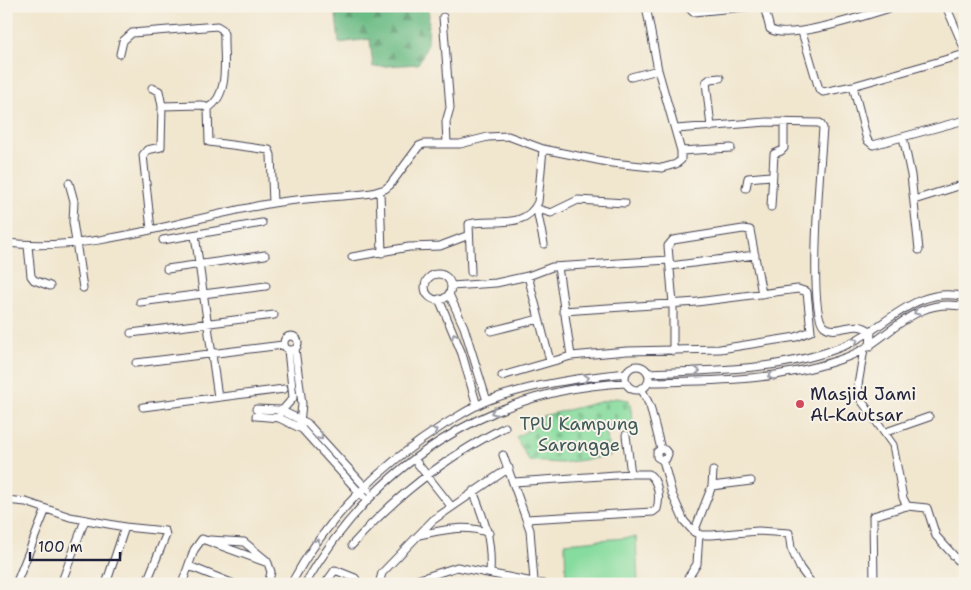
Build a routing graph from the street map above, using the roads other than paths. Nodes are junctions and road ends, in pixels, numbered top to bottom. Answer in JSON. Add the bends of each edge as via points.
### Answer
{"nodes":[{"id":1,"x":646,"y":6,"type":"edge"},
{"id":2,"x":688,"y":6,"type":"edge"},
{"id":3,"x":755,"y":6,"type":"edge"},
{"id":4,"x":764,"y":6,"type":"edge"},
{"id":5,"x":896,"y":6,"type":"edge"},
{"id":6,"x":946,"y":6,"type":"edge"},
{"id":7,"x":444,"y":17,"type":"dead end"},
{"id":8,"x":802,"y":32,"type":"junction"},
{"id":9,"x":965,"y":50,"type":"edge"},
{"id":10,"x":120,"y":54,"type":"dead end"},
{"id":11,"x":965,"y":54,"type":"edge"},
{"id":12,"x":658,"y":70,"type":"junction"},
{"id":13,"x":631,"y":77,"type":"dead end"},
{"id":14,"x":720,"y":78,"type":"dead end"},
{"id":15,"x":853,"y":86,"type":"junction"},
{"id":16,"x":152,"y":88,"type":"dead end"},
{"id":17,"x":162,"y":106,"type":"junction"},
{"id":18,"x":208,"y":108,"type":"junction"},
{"id":19,"x":965,"y":120,"type":"edge"},
{"id":20,"x":784,"y":122,"type":"junction"},
{"id":21,"x":711,"y":127,"type":"junction"},
{"id":22,"x":676,"y":129,"type":"junction"},
{"id":23,"x":903,"y":137,"type":"junction"},
{"id":24,"x":447,"y":143,"type":"junction"},
{"id":25,"x":731,"y":148,"type":"dead end"},
{"id":26,"x":544,"y":150,"type":"junction"},
{"id":27,"x":681,"y":151,"type":"junction"},
{"id":28,"x":771,"y":176,"type":"junction"},
{"id":29,"x":69,"y":183,"type":"dead end"},
{"id":30,"x":965,"y":184,"type":"edge"},
{"id":31,"x":746,"y":188,"type":"dead end"},
{"id":32,"x":380,"y":191,"type":"junction"},
{"id":33,"x":914,"y":200,"type":"junction"},
{"id":34,"x":273,"y":203,"type":"junction"},
{"id":35,"x":625,"y":203,"type":"dead end"},
{"id":36,"x":771,"y":207,"type":"dead end"},
{"id":37,"x":536,"y":209,"type":"junction"},
{"id":38,"x":262,"y":223,"type":"dead end"},
{"id":39,"x":151,"y":230,"type":"junction"},
{"id":40,"x":194,"y":235,"type":"junction"},
{"id":41,"x":469,"y":235,"type":"junction"},
{"id":42,"x":163,"y":240,"type":"dead end"},
{"id":43,"x":76,"y":242,"type":"junction"},
{"id":44,"x":6,"y":244,"type":"edge"},
{"id":45,"x":544,"y":244,"type":"dead end"},
{"id":46,"x":28,"y":246,"type":"junction"},
{"id":47,"x":919,"y":250,"type":"dead end"},
{"id":48,"x":382,"y":253,"type":"junction"},
{"id":49,"x":265,"y":255,"type":"dead end"},
{"id":50,"x":755,"y":255,"type":"junction"},
{"id":51,"x":352,"y":257,"type":"dead end"},
{"id":52,"x":670,"y":263,"type":"junction"},
{"id":53,"x":199,"y":264,"type":"junction"},
{"id":54,"x":558,"y":267,"type":"junction"},
{"id":55,"x":167,"y":269,"type":"dead end"},
{"id":56,"x":471,"y":272,"type":"dead end"},
{"id":57,"x":528,"y":276,"type":"junction"},
{"id":58,"x":50,"y":286,"type":"dead end"},
{"id":59,"x":266,"y":286,"type":"dead end"},
{"id":60,"x":83,"y":288,"type":"dead end"},
{"id":61,"x":450,"y":290,"type":"junction"},
{"id":62,"x":203,"y":294,"type":"junction"},
{"id":63,"x":762,"y":294,"type":"junction"},
{"id":64,"x":965,"y":296,"type":"edge"},
{"id":65,"x":439,"y":299,"type":"junction"},
{"id":66,"x":140,"y":302,"type":"dead end"},
{"id":67,"x":673,"y":304,"type":"junction"},
{"id":68,"x":965,"y":307,"type":"edge"},
{"id":69,"x":563,"y":311,"type":"junction"},
{"id":70,"x":274,"y":315,"type":"dead end"},
{"id":71,"x":539,"y":319,"type":"junction"},
{"id":72,"x":208,"y":323,"type":"junction"},
{"id":73,"x":491,"y":331,"type":"dead end"},
{"id":74,"x":871,"y":332,"type":"junction"},
{"id":75,"x":131,"y":333,"type":"dead end"},
{"id":76,"x":289,"y":348,"type":"junction"},
{"id":77,"x":867,"y":348,"type":"junction"},
{"id":78,"x":471,"y":351,"type":"junction"},
{"id":79,"x":674,"y":351,"type":"junction"},
{"id":80,"x":212,"y":354,"type":"junction"},
{"id":81,"x":462,"y":354,"type":"junction"},
{"id":82,"x":571,"y":356,"type":"junction"},
{"id":83,"x":550,"y":361,"type":"junction"},
{"id":84,"x":136,"y":364,"type":"dead end"},
{"id":85,"x":648,"y":372,"type":"junction"},
{"id":86,"x":626,"y":373,"type":"junction"},
{"id":87,"x":502,"y":376,"type":"dead end"},
{"id":88,"x":648,"y":382,"type":"junction"},
{"id":89,"x":626,"y":383,"type":"junction"},
{"id":90,"x":641,"y":388,"type":"junction"},
{"id":91,"x":284,"y":389,"type":"dead end"},
{"id":92,"x":508,"y":394,"type":"junction"},
{"id":93,"x":218,"y":397,"type":"junction"},
{"id":94,"x":486,"y":401,"type":"junction"},
{"id":95,"x":512,"y":405,"type":"junction"},
{"id":96,"x":477,"y":406,"type":"junction"},
{"id":97,"x":143,"y":407,"type":"dead end"},
{"id":98,"x":256,"y":412,"type":"dead end"},
{"id":99,"x":280,"y":414,"type":"junction"},
{"id":100,"x":930,"y":417,"type":"dead end"},
{"id":101,"x":300,"y":423,"type":"junction"},
{"id":102,"x":505,"y":427,"type":"dead end"},
{"id":103,"x":886,"y":432,"type":"junction"},
{"id":104,"x":626,"y":435,"type":"dead end"},
{"id":105,"x":503,"y":455,"type":"dead end"},
{"id":106,"x":414,"y":459,"type":"junction"},
{"id":107,"x":509,"y":468,"type":"junction"},
{"id":108,"x":713,"y":471,"type":"dead end"},
{"id":109,"x":426,"y":474,"type":"junction"},
{"id":110,"x":631,"y":474,"type":"junction"},
{"id":111,"x":751,"y":481,"type":"dead end"},
{"id":112,"x":514,"y":482,"type":"junction"},
{"id":113,"x":712,"y":486,"type":"junction"},
{"id":114,"x":362,"y":490,"type":"junction"},
{"id":115,"x":473,"y":491,"type":"junction"},
{"id":116,"x":373,"y":495,"type":"junction"},
{"id":117,"x":6,"y":500,"type":"edge"},
{"id":118,"x":367,"y":501,"type":"junction"},
{"id":119,"x":451,"y":506,"type":"junction"},
{"id":120,"x":907,"y":506,"type":"junction"},
{"id":121,"x":46,"y":509,"type":"junction"},
{"id":122,"x":526,"y":519,"type":"junction"},
{"id":123,"x":85,"y":520,"type":"junction"},
{"id":124,"x":124,"y":527,"type":"junction"},
{"id":125,"x":488,"y":533,"type":"junction"},
{"id":126,"x":696,"y":533,"type":"junction"},
{"id":127,"x":419,"y":535,"type":"junction"},
{"id":128,"x":207,"y":540,"type":"junction"},
{"id":129,"x":352,"y":545,"type":"dead end"},
{"id":130,"x":268,"y":563,"type":"junction"},
{"id":131,"x":189,"y":566,"type":"junction"},
{"id":132,"x":965,"y":568,"type":"edge"},
{"id":133,"x":490,"y":574,"type":"junction"},
{"id":134,"x":534,"y":581,"type":"junction"},
{"id":135,"x":16,"y":584,"type":"edge"},
{"id":136,"x":61,"y":584,"type":"edge"},
{"id":137,"x":106,"y":584,"type":"edge"},
{"id":138,"x":146,"y":584,"type":"edge"},
{"id":139,"x":182,"y":584,"type":"edge"},
{"id":140,"x":234,"y":584,"type":"edge"},
{"id":141,"x":268,"y":584,"type":"edge"},
{"id":142,"x":291,"y":584,"type":"edge"},
{"id":143,"x":305,"y":584,"type":"edge"},
{"id":144,"x":325,"y":584,"type":"edge"},
{"id":145,"x":360,"y":584,"type":"edge"},
{"id":146,"x":379,"y":584,"type":"edge"},
{"id":147,"x":404,"y":584,"type":"edge"},
{"id":148,"x":543,"y":584,"type":"edge"},
{"id":149,"x":684,"y":584,"type":"edge"},
{"id":150,"x":812,"y":584,"type":"edge"},
{"id":151,"x":874,"y":584,"type":"edge"}],
"edges":[{"from":1,"to":12,"type":"street"},
{"from":2,"to":3,"type":"street","via":[[693,12]]},
{"from":4,"to":8,"type":"street","via":[[770,29],[774,32]]},
{"from":5,"to":8,"type":"street"},
{"from":6,"to":9,"type":"street"},
{"from":7,"to":24,"type":"street","via":[[450,108],[446,122]]},
{"from":8,"to":15,"type":"street","via":[[819,89],[828,92]]},
{"from":10,"to":18,"type":"street","via":[[123,42],[136,32],[217,26],[222,29],[222,93]]},
{"from":11,"to":15,"type":"street"},
{"from":12,"to":13,"type":"street"},
{"from":12,"to":22,"type":"street"},
{"from":14,"to":21,"type":"street","via":[[706,82]]},
{"from":15,"to":23,"type":"street","via":[[869,143],[873,145]]},
{"from":16,"to":17,"type":"street","via":[[160,91]]},
{"from":17,"to":18,"type":"street"},
{"from":17,"to":39,"type":"street","via":[[162,147],[147,150],[143,155]]},
{"from":18,"to":34,"type":"street","via":[[209,142],[269,150]]},
{"from":19,"to":23,"type":"street"},
{"from":20,"to":21,"type":"street"},
{"from":20,"to":28,"type":"street","via":[[784,148],[774,154]]},
{"from":20,"to":74,"type":"street","via":[[814,122],[823,128],[816,264],[819,317],[824,326],[834,330],[857,326]]},
{"from":21,"to":22,"type":"street"},
{"from":22,"to":27,"type":"street"},
{"from":23,"to":33,"type":"street"},
{"from":24,"to":26,"type":"street","via":[[508,136]]},
{"from":24,"to":32,"type":"street","via":[[419,146],[390,184]]},
{"from":25,"to":27,"type":"street"},
{"from":26,"to":27,"type":"street","via":[[612,163],[662,168],[681,160]]},
{"from":26,"to":37,"type":"street"},
{"from":28,"to":31,"type":"street","via":[[748,178]]},
{"from":28,"to":36,"type":"street"},
{"from":29,"to":43,"type":"street","via":[[74,201],[72,215]]},
{"from":30,"to":33,"type":"street"},
{"from":32,"to":34,"type":"street"},
{"from":32,"to":48,"type":"street"},
{"from":33,"to":47,"type":"street"},
{"from":34,"to":39,"type":"street"},
{"from":35,"to":37,"type":"street","via":[[578,200],[557,212]]},
{"from":37,"to":41,"type":"street","via":[[509,222],[470,223]]},
{"from":37,"to":45,"type":"street"},
{"from":38,"to":40,"type":"street"},
{"from":39,"to":43,"type":"street"},
{"from":40,"to":42,"type":"street"},
{"from":40,"to":53,"type":"street"},
{"from":41,"to":48,"type":"street","via":[[440,246],[409,247]]},
{"from":41,"to":56,"type":"street"},
{"from":43,"to":46,"type":"street"},
{"from":43,"to":60,"type":"street"},
{"from":44,"to":46,"type":"street"},
{"from":46,"to":58,"type":"street","via":[[31,276]]},
{"from":48,"to":51,"type":"street"},
{"from":49,"to":53,"type":"street"},
{"from":50,"to":52,"type":"street"},
{"from":50,"to":52,"type":"street","via":[[750,230],[743,229],[673,240],[668,246]]},
{"from":50,"to":63,"type":"street"},
{"from":52,"to":54,"type":"street"},
{"from":52,"to":67,"type":"street"},
{"from":53,"to":55,"type":"street"},
{"from":53,"to":62,"type":"street"},
{"from":54,"to":57,"type":"street"},
{"from":54,"to":69,"type":"street"},
{"from":57,"to":61,"type":"street"},
{"from":57,"to":71,"type":"street"},
{"from":59,"to":62,"type":"street"},
{"from":61,"to":65,"type":"street"},
{"from":61,"to":65,"type":"street","via":[[445,276],[430,277],[426,291],[431,298]]},
{"from":61,"to":78,"type":"street"},
{"from":62,"to":66,"type":"street"},
{"from":62,"to":72,"type":"street"},
{"from":63,"to":67,"type":"street"},
{"from":63,"to":79,"type":"street","via":[[798,289],[807,292],[811,331],[796,337],[720,349]]},
{"from":64,"to":74,"type":"street","via":[[950,294],[919,300]]},
{"from":81,"to":65,"type":"street","one_way":true},
{"from":67,"to":69,"type":"street"},
{"from":67,"to":79,"type":"street"},
{"from":68,"to":77,"type":"street","one_way":true,"via":[[938,306],[911,314]]},
{"from":69,"to":82,"type":"street"},
{"from":70,"to":72,"type":"street"},
{"from":71,"to":73,"type":"street"},
{"from":71,"to":83,"type":"street"},
{"from":72,"to":75,"type":"street"},
{"from":72,"to":80,"type":"street"},
{"from":74,"to":77,"type":"street"},
{"from":85,"to":74,"type":"street","one_way":true,"via":[[725,370],[776,364],[845,346]]},
{"from":76,"to":80,"type":"street"},
{"from":76,"to":99,"type":"street","via":[[293,398]]},
{"from":76,"to":101,"type":"street"},
{"from":77,"to":88,"type":"street","one_way":true,"via":[[824,364],[780,375],[723,381]]},
{"from":77,"to":103,"type":"street","via":[[858,386],[861,400]]},
{"from":78,"to":81,"type":"street"},
{"from":78,"to":94,"type":"street"},
{"from":79,"to":82,"type":"street"},
{"from":80,"to":84,"type":"street"},
{"from":80,"to":93,"type":"street"},
{"from":81,"to":96,"type":"street"},
{"from":82,"to":83,"type":"street"},
{"from":83,"to":87,"type":"street"},
{"from":85,"to":86,"type":"street","via":[[636,366]]},
{"from":85,"to":88,"type":"street"},
{"from":86,"to":89,"type":"street"},
{"from":92,"to":86,"type":"street","one_way":true,"via":[[551,382]]},
{"from":88,"to":90,"type":"street"},
{"from":89,"to":90,"type":"street","via":[[634,389]]},
{"from":89,"to":95,"type":"street","via":[[552,392]]},
{"from":90,"to":126,"type":"street","via":[[650,406],[661,449],[668,454],[664,460],[672,494],[684,521]]},
{"from":91,"to":93,"type":"street"},
{"from":92,"to":94,"type":"street"},
{"from":92,"to":95,"type":"street"},
{"from":93,"to":97,"type":"street"},
{"from":94,"to":96,"type":"street"},
{"from":95,"to":106,"type":"street","one_way":true,"via":[[437,442]]},
{"from":114,"to":96,"type":"street","one_way":true,"via":[[428,435]]},
{"from":98,"to":99,"type":"street"},
{"from":99,"to":101,"type":"street"},
{"from":100,"to":103,"type":"street"},
{"from":101,"to":114,"type":"street"},
{"from":102,"to":109,"type":"street"},
{"from":103,"to":120,"type":"street","via":[[896,457]]},
{"from":104,"to":110,"type":"street"},
{"from":105,"to":107,"type":"street"},
{"from":106,"to":109,"type":"street"},
{"from":106,"to":116,"type":"street"},
{"from":107,"to":112,"type":"street"},
{"from":107,"to":115,"type":"street"},
{"from":108,"to":113,"type":"street"},
{"from":109,"to":119,"type":"street"},
{"from":109,"to":129,"type":"street"},
{"from":110,"to":112,"type":"street"},
{"from":110,"to":122,"type":"street","via":[[648,474],[654,478],[657,509],[642,513]]},
{"from":111,"to":113,"type":"street"},
{"from":112,"to":122,"type":"street"},
{"from":113,"to":126,"type":"street"},
{"from":114,"to":116,"type":"street"},
{"from":114,"to":118,"type":"street"},
{"from":142,"to":114,"type":"street","one_way":true,"via":[[304,559],[329,525]]},
{"from":115,"to":119,"type":"street"},
{"from":115,"to":125,"type":"street"},
{"from":116,"to":118,"type":"street"},
{"from":117,"to":121,"type":"street"},
{"from":118,"to":143,"type":"street","via":[[340,532]]},
{"from":119,"to":127,"type":"street"},
{"from":120,"to":132,"type":"street","via":[[927,508],[936,536]]},
{"from":120,"to":151,"type":"street","via":[[873,516]]},
{"from":121,"to":123,"type":"street"},
{"from":121,"to":135,"type":"street"},
{"from":122,"to":134,"type":"street","via":[[530,530]]},
{"from":123,"to":124,"type":"street"},
{"from":123,"to":136,"type":"street"},
{"from":124,"to":137,"type":"street"},
{"from":124,"to":138,"type":"street","via":[[164,531],[166,535]]},
{"from":125,"to":127,"type":"street","via":[[454,527]]},
{"from":125,"to":133,"type":"street","via":[[492,551]]},
{"from":126,"to":149,"type":"street","via":[[697,564]]},
{"from":126,"to":150,"type":"street","via":[[789,533],[791,548],[800,568]]},
{"from":127,"to":146,"type":"street","via":[[382,573]]},
{"from":128,"to":130,"type":"street"},
{"from":128,"to":130,"type":"street","via":[[244,542]]},
{"from":128,"to":131,"type":"street","via":[[199,541]]},
{"from":130,"to":141,"type":"street","via":[[272,572]]},
{"from":131,"to":139,"type":"street"},
{"from":131,"to":140,"type":"street"},
{"from":133,"to":134,"type":"street"},
{"from":133,"to":147,"type":"street","via":[[457,567]]},
{"from":134,"to":148,"type":"street"},
{"from":144,"to":145,"type":"street","via":[[335,570],[355,578]]}]}
